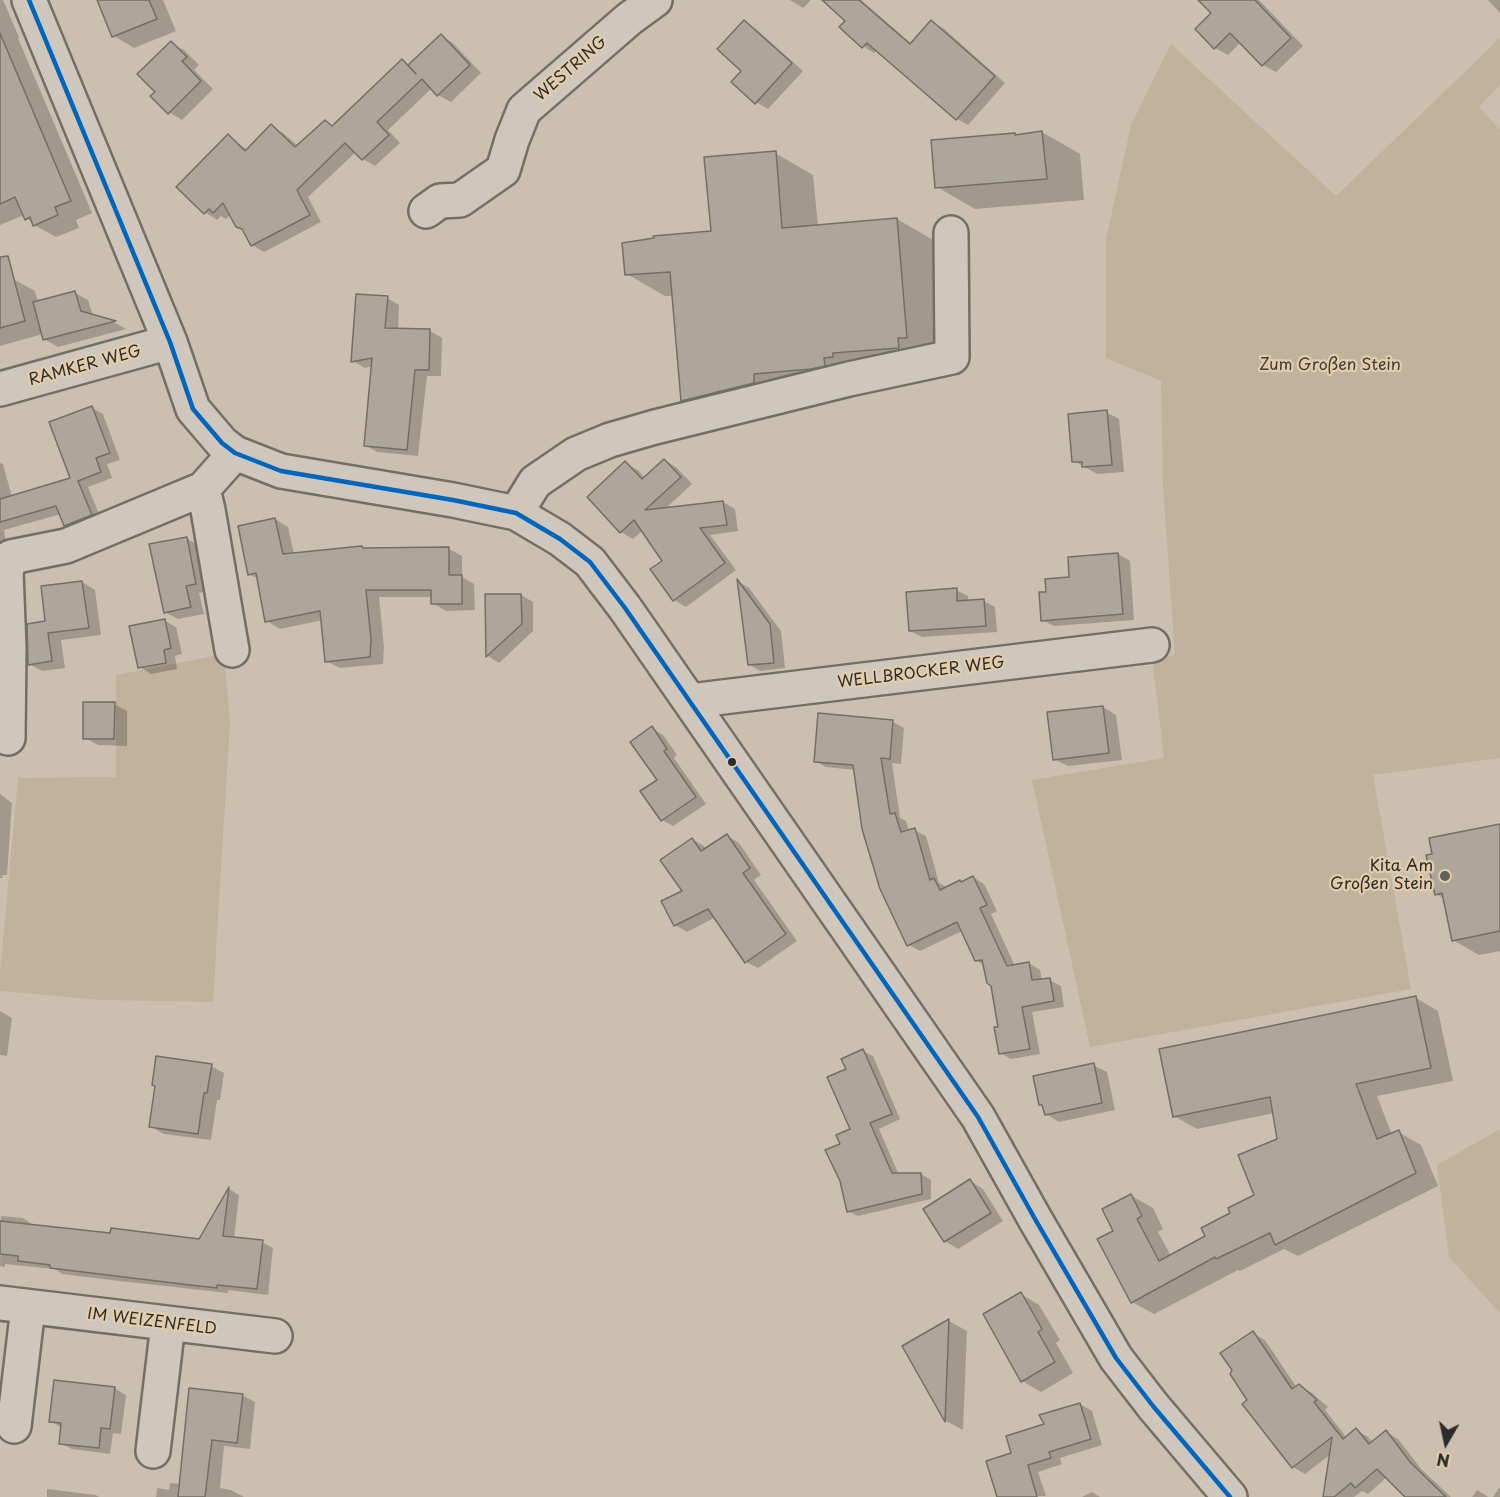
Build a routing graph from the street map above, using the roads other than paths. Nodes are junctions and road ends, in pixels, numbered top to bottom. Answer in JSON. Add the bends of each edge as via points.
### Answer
{"nodes":[{"id":1,"x":29,"y":0,"type":"edge"},
{"id":2,"x":655,"y":0,"type":"edge"},
{"id":3,"x":426,"y":212,"type":"dead end"},
{"id":4,"x":951,"y":233,"type":"dead end"},
{"id":5,"x":170,"y":342,"type":"junction"},
{"id":6,"x":0,"y":389,"type":"edge"},
{"id":7,"x":235,"y":453,"type":"junction"},
{"id":8,"x":203,"y":489,"type":"junction"},
{"id":9,"x":516,"y":513,"type":"junction"},
{"id":10,"x":1152,"y":645,"type":"dead end"},
{"id":11,"x":232,"y":650,"type":"dead end"},
{"id":12,"x":690,"y":701,"type":"junction"},
{"id":13,"x":8,"y":738,"type":"dead end"},
{"id":14,"x":14,"y":1305,"type":"edge"},
{"id":15,"x":168,"y":1324,"type":"junction"},
{"id":16,"x":275,"y":1336,"type":"dead end"},
{"id":17,"x":14,"y":1426,"type":"dead end"},
{"id":18,"x":153,"y":1451,"type":"dead end"},
{"id":19,"x":1230,"y":1497,"type":"edge"}],
"edges":[{"from":1,"to":5,"type":"street"},
{"from":2,"to":3,"type":"street","name":"WESTRING","via":[[524,110],[503,170],[460,200],[440,201]]},
{"from":4,"to":9,"type":"street","via":[[952,357],[610,440],[576,454],[535,483]]},
{"from":5,"to":6,"type":"street","name":"RAMKER WEG"},
{"from":5,"to":7,"type":"street","via":[[193,409]]},
{"from":7,"to":8,"type":"street"},
{"from":7,"to":9,"type":"street","via":[[281,471]]},
{"from":8,"to":11,"type":"street"},
{"from":8,"to":13,"type":"street","via":[[66,546],[11,557],[6,572]]},
{"from":9,"to":12,"type":"street","via":[[590,562]]},
{"from":10,"to":12,"type":"street","name":"WELLBROCKER WEG"},
{"from":12,"to":19,"type":"street","via":[[978,1117],[1116,1358]]},
{"from":14,"to":15,"type":"street","name":"IM WEIZENFELD"},
{"from":14,"to":17,"type":"street","name":"IM WEIZENFELD"},
{"from":15,"to":16,"type":"street","name":"IM WEIZENFELD"},
{"from":15,"to":18,"type":"street"}]}
